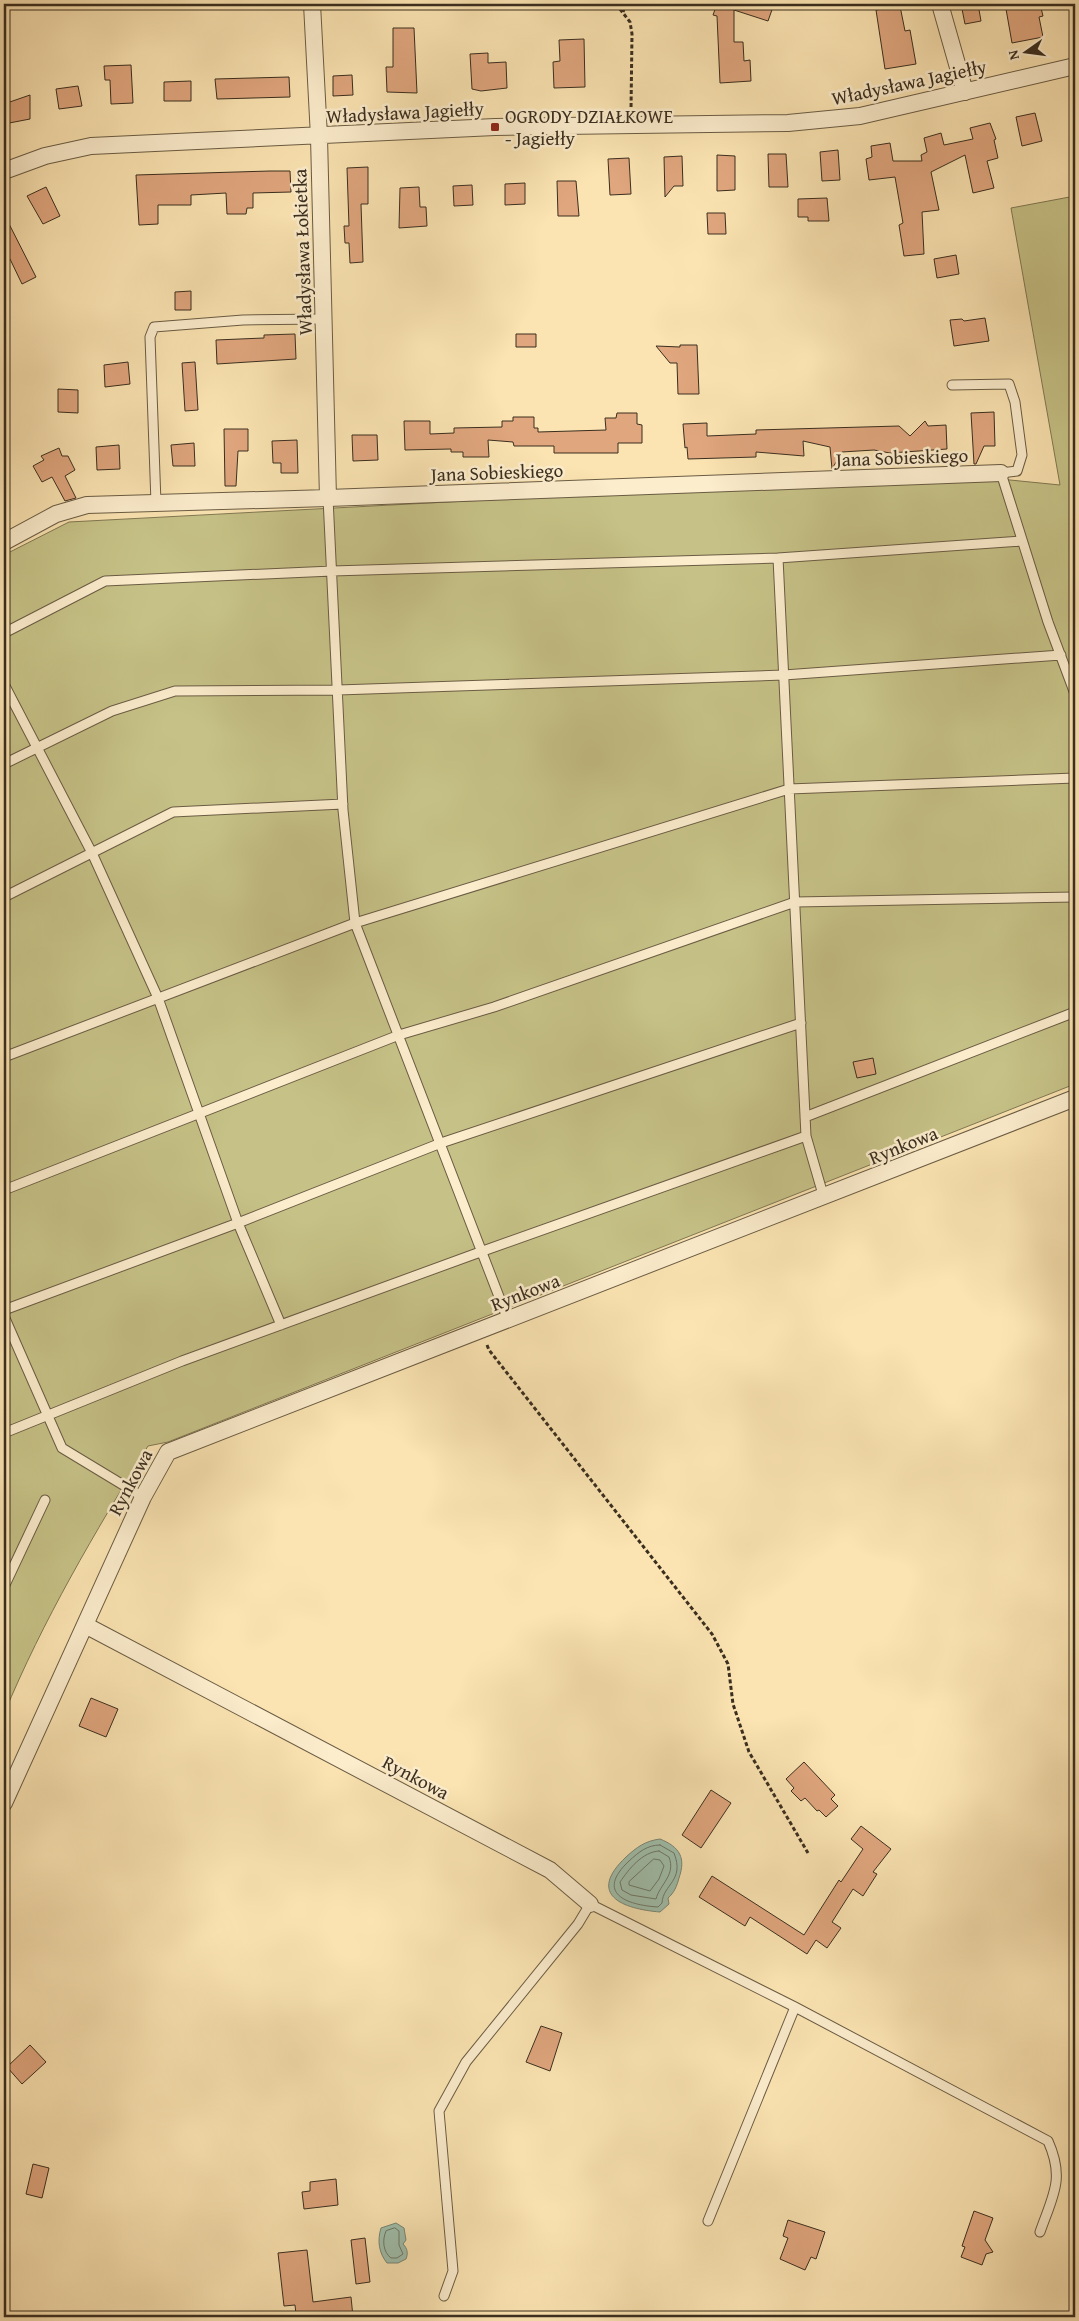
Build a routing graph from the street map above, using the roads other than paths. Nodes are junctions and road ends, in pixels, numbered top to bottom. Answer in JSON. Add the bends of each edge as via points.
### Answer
{"nodes":[{"id":1,"x":312,"y":4,"type":"edge"},
{"id":2,"x":940,"y":4,"type":"edge"},
{"id":3,"x":1075,"y":66,"type":"edge"},
{"id":4,"x":965,"y":92,"type":"junction"},
{"id":5,"x":319,"y":137,"type":"junction"},
{"id":6,"x":4,"y":171,"type":"edge"},
{"id":7,"x":324,"y":319,"type":"junction"},
{"id":8,"x":952,"y":385,"type":"dead end"},
{"id":9,"x":1001,"y":473,"type":"junction"},
{"id":10,"x":328,"y":498,"type":"junction"},
{"id":11,"x":156,"y":503,"type":"junction"},
{"id":12,"x":1022,"y":541,"type":"junction"},
{"id":13,"x":4,"y":542,"type":"edge"},
{"id":14,"x":778,"y":558,"type":"junction"},
{"id":15,"x":332,"y":571,"type":"junction"},
{"id":16,"x":4,"y":633,"type":"edge"},
{"id":17,"x":1061,"y":656,"type":"junction"},
{"id":18,"x":784,"y":675,"type":"junction"},
{"id":19,"x":4,"y":684,"type":"edge"},
{"id":20,"x":338,"y":690,"type":"junction"},
{"id":21,"x":1075,"y":694,"type":"edge"},
{"id":22,"x":36,"y":749,"type":"junction"},
{"id":23,"x":4,"y":764,"type":"edge"},
{"id":24,"x":1075,"y":778,"type":"edge"},
{"id":25,"x":790,"y":789,"type":"junction"},
{"id":26,"x":343,"y":804,"type":"junction"},
{"id":27,"x":92,"y":854,"type":"junction"},
{"id":28,"x":4,"y":897,"type":"edge"},
{"id":29,"x":1075,"y":897,"type":"edge"},
{"id":30,"x":795,"y":902,"type":"junction"},
{"id":31,"x":355,"y":924,"type":"junction"},
{"id":32,"x":158,"y":998,"type":"junction"},
{"id":33,"x":1075,"y":1012,"type":"edge"},
{"id":34,"x":801,"y":1023,"type":"junction"},
{"id":35,"x":399,"y":1035,"type":"junction"},
{"id":36,"x":4,"y":1057,"type":"edge"},
{"id":37,"x":1075,"y":1098,"type":"edge"},
{"id":38,"x":201,"y":1114,"type":"junction"},
{"id":39,"x":805,"y":1117,"type":"junction"},
{"id":40,"x":806,"y":1136,"type":"junction"},
{"id":41,"x":441,"y":1143,"type":"junction"},
{"id":42,"x":4,"y":1190,"type":"edge"},
{"id":43,"x":824,"y":1198,"type":"junction"},
{"id":44,"x":238,"y":1223,"type":"junction"},
{"id":45,"x":483,"y":1251,"type":"junction"},
{"id":46,"x":4,"y":1310,"type":"edge"},
{"id":47,"x":4,"y":1316,"type":"edge"},
{"id":48,"x":508,"y":1320,"type":"junction"},
{"id":49,"x":281,"y":1325,"type":"junction"},
{"id":50,"x":47,"y":1415,"type":"junction"},
{"id":51,"x":4,"y":1432,"type":"edge"},
{"id":52,"x":143,"y":1497,"type":"junction"},
{"id":53,"x":45,"y":1500,"type":"dead end"},
{"id":54,"x":4,"y":1587,"type":"edge"},
{"id":55,"x":85,"y":1625,"type":"junction"},
{"id":56,"x":10,"y":1776,"type":"edge"},
{"id":57,"x":4,"y":1803,"type":"edge"},
{"id":58,"x":590,"y":1904,"type":"junction"},
{"id":59,"x":795,"y":2007,"type":"junction"},
{"id":60,"x":708,"y":2221,"type":"dead end"},
{"id":61,"x":1040,"y":2232,"type":"dead end"},
{"id":62,"x":444,"y":2296,"type":"dead end"}],
"edges":[{"from":1,"to":5,"type":"street","name":"Władysława Łokietka"},
{"from":2,"to":4,"type":"street"},
{"from":3,"to":4,"type":"street","name":"Władysława Jagiełły"},
{"from":4,"to":5,"type":"street","name":"Władysława Jagiełły","via":[[860,116],[788,123],[495,127]]},
{"from":5,"to":6,"type":"street","name":"Władysława Jagiełły","via":[[92,146],[45,156]]},
{"from":5,"to":7,"type":"street","name":"Władysława Łokietka"},
{"from":7,"to":10,"type":"street","name":"Władysława Łokietka"},
{"from":7,"to":11,"type":"lane","via":[[243,320],[154,327],[150,337]]},
{"from":8,"to":9,"type":"lane","via":[[1009,384],[1022,456],[1018,471]]},
{"from":9,"to":10,"type":"street","name":"Jana Sobieskiego"},
{"from":9,"to":12,"type":"lane"},
{"from":10,"to":11,"type":"street","name":"Jana Sobieskiego"},
{"from":10,"to":15,"type":"lane"},
{"from":11,"to":13,"type":"street","name":"Jana Sobieskiego","via":[[87,505],[67,510]]},
{"from":12,"to":14,"type":"lane"},
{"from":12,"to":17,"type":"lane"},
{"from":14,"to":15,"type":"lane"},
{"from":14,"to":18,"type":"lane"},
{"from":15,"to":16,"type":"lane","via":[[105,581]]},
{"from":15,"to":20,"type":"lane"},
{"from":17,"to":18,"type":"lane"},
{"from":17,"to":21,"type":"lane"},
{"from":18,"to":20,"type":"lane"},
{"from":18,"to":25,"type":"lane"},
{"from":19,"to":22,"type":"lane"},
{"from":20,"to":22,"type":"lane","via":[[175,692],[112,711]]},
{"from":20,"to":26,"type":"lane"},
{"from":22,"to":23,"type":"lane"},
{"from":22,"to":27,"type":"lane"},
{"from":24,"to":25,"type":"lane"},
{"from":25,"to":30,"type":"lane"},
{"from":25,"to":31,"type":"lane"},
{"from":26,"to":27,"type":"lane","via":[[174,812]]},
{"from":26,"to":31,"type":"lane"},
{"from":27,"to":28,"type":"lane"},
{"from":27,"to":32,"type":"lane"},
{"from":29,"to":30,"type":"lane"},
{"from":30,"to":34,"type":"lane"},
{"from":30,"to":35,"type":"lane","via":[[494,1007]]},
{"from":31,"to":32,"type":"lane"},
{"from":31,"to":35,"type":"lane"},
{"from":32,"to":36,"type":"lane"},
{"from":32,"to":38,"type":"lane"},
{"from":33,"to":39,"type":"lane"},
{"from":34,"to":39,"type":"lane"},
{"from":34,"to":41,"type":"lane"},
{"from":35,"to":38,"type":"lane"},
{"from":35,"to":41,"type":"lane"},
{"from":37,"to":43,"type":"street","name":"Rynkowa"},
{"from":38,"to":42,"type":"lane"},
{"from":38,"to":44,"type":"lane"},
{"from":39,"to":40,"type":"lane"},
{"from":40,"to":43,"type":"lane"},
{"from":40,"to":45,"type":"lane"},
{"from":41,"to":44,"type":"lane"},
{"from":41,"to":45,"type":"lane"},
{"from":43,"to":48,"type":"street","name":"Rynkowa"},
{"from":44,"to":46,"type":"lane"},
{"from":44,"to":49,"type":"lane"},
{"from":45,"to":48,"type":"lane"},
{"from":45,"to":49,"type":"lane"},
{"from":47,"to":50,"type":"lane"},
{"from":48,"to":52,"type":"street","name":"Rynkowa","via":[[168,1452]]},
{"from":49,"to":50,"type":"lane"},
{"from":50,"to":51,"type":"lane"},
{"from":50,"to":52,"type":"lane","via":[[62,1448]]},
{"from":52,"to":55,"type":"street","name":"Rynkowa"},
{"from":53,"to":54,"type":"lane"},
{"from":55,"to":56,"type":"street","name":"Rynkowa"},
{"from":55,"to":58,"type":"street","name":"Rynkowa","via":[[550,1870]]},
{"from":56,"to":57,"type":"street","name":"Rynkowa"},
{"from":58,"to":59,"type":"lane"},
{"from":58,"to":62,"type":"lane","via":[[578,1924],[466,2062],[439,2111],[453,2271]]},
{"from":59,"to":60,"type":"lane"},
{"from":59,"to":61,"type":"lane","via":[[1048,2141],[1056,2159],[1057,2183]]}]}
